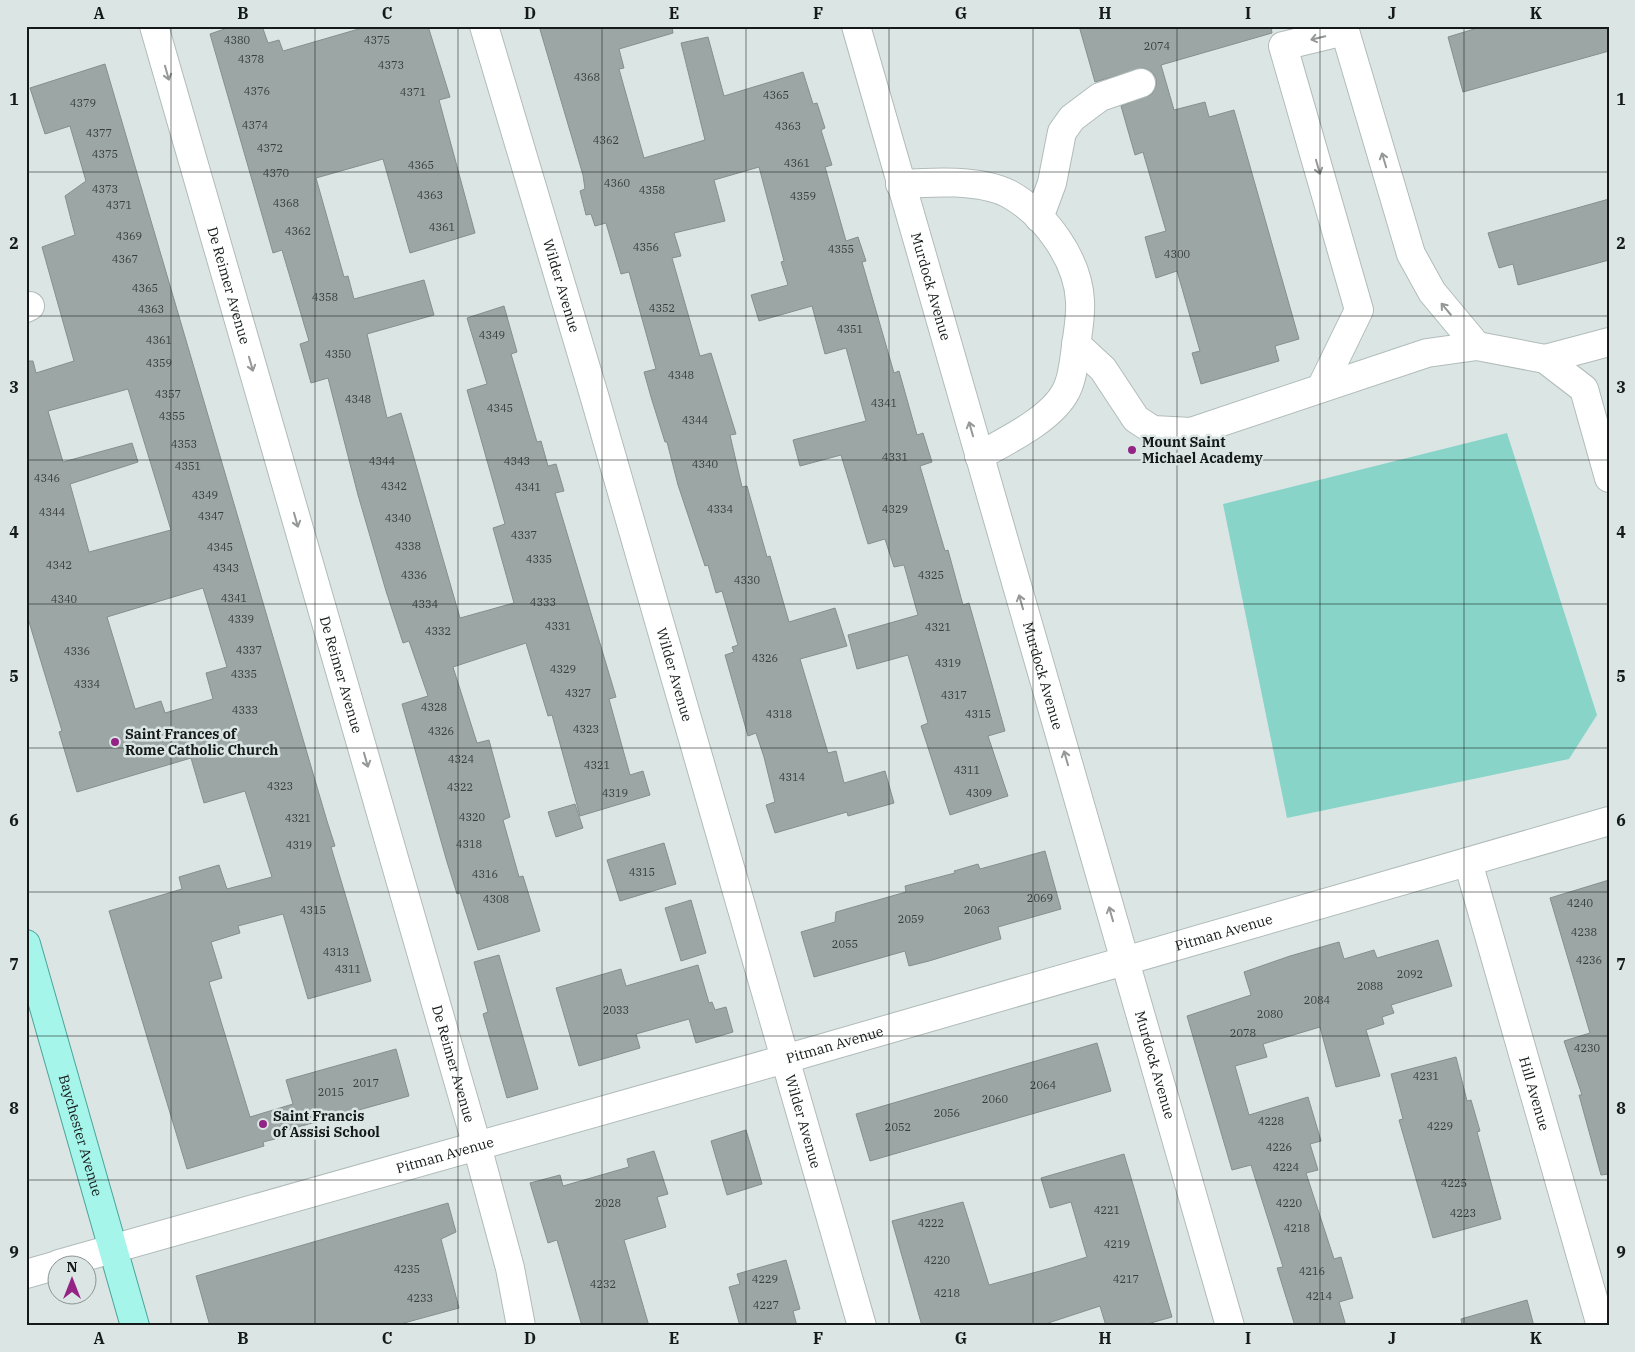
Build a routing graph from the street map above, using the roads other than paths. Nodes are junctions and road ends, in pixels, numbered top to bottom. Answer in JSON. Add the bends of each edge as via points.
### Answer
{"nodes":[{"id":1,"x":154,"y":26,"type":"edge"},
{"id":2,"x":484,"y":26,"type":"edge"},
{"id":3,"x":856,"y":26,"type":"edge"},
{"id":4,"x":1141,"y":83,"type":"dead end"},
{"id":5,"x":900,"y":184,"type":"junction"},
{"id":6,"x":1039,"y":218,"type":"junction"},
{"id":7,"x":1609,"y":342,"type":"edge"},
{"id":8,"x":1076,"y":344,"type":"junction"},
{"id":9,"x":1477,"y":346,"type":"junction"},
{"id":10,"x":1545,"y":359,"type":"junction"},
{"id":11,"x":1321,"y":388,"type":"junction"},
{"id":12,"x":979,"y":456,"type":"junction"},
{"id":13,"x":1609,"y":478,"type":"edge"},
{"id":14,"x":1609,"y":821,"type":"edge"},
{"id":15,"x":1468,"y":862,"type":"junction"},
{"id":16,"x":26,"y":944,"type":"edge"},
{"id":17,"x":1124,"y":961,"type":"junction"},
{"id":18,"x":785,"y":1060,"type":"junction"},
{"id":19,"x":477,"y":1146,"type":"junction"},
{"id":20,"x":113,"y":1249,"type":"junction"},
{"id":21,"x":96,"y":1254,"type":"edge"},
{"id":22,"x":48,"y":1268,"type":"edge"},
{"id":23,"x":26,"y":1274,"type":"edge"},
{"id":24,"x":135,"y":1326,"type":"edge"},
{"id":25,"x":521,"y":1326,"type":"edge"},
{"id":26,"x":862,"y":1326,"type":"edge"},
{"id":27,"x":1230,"y":1326,"type":"edge"},
{"id":28,"x":1600,"y":1326,"type":"edge"}],
"edges":[{"from":1,"to":19,"type":"street","name":"De Reimer Avenue","one_way":true},
{"from":2,"to":18,"type":"street","name":"Wilder Avenue"},
{"from":3,"to":5,"type":"street","name":"Murdock Avenue"},
{"from":4,"to":6,"type":"street","via":[[1100,98],[1072,118],[1062,132],[1052,183]]},
{"from":5,"to":6,"type":"street","via":[[979,185],[1008,193]]},
{"from":12,"to":5,"type":"street","name":"Murdock Avenue","one_way":true},
{"from":6,"to":8,"type":"street","via":[[1065,252],[1076,276],[1080,300]]},
{"from":7,"to":10,"type":"street"},
{"from":8,"to":11,"type":"street","via":[[1103,369],[1136,419],[1153,430],[1191,432]]},
{"from":8,"to":12,"type":"street","via":[[1066,391],[1052,408],[1018,435]]},
{"from":9,"to":10,"type":"street"},
{"from":9,"to":11,"type":"street","via":[[1427,353]]},
{"from":9,"to":11,"type":"street","one_way":true,"via":[[1432,292],[1411,254],[1345,31],[1283,46],[1359,310]]},
{"from":10,"to":13,"type":"street","via":[[1584,389]]},
{"from":17,"to":12,"type":"street","name":"Murdock Avenue","one_way":true},
{"from":14,"to":15,"type":"street","name":"Pitman Avenue"},
{"from":15,"to":17,"type":"street","name":"Pitman Avenue"},
{"from":15,"to":28,"type":"street","name":"Hill Avenue"},
{"from":16,"to":20,"type":"main road","name":"Baychester Avenue"},
{"from":17,"to":18,"type":"street","name":"Pitman Avenue"},
{"from":17,"to":27,"type":"street","name":"Murdock Avenue"},
{"from":18,"to":19,"type":"street","name":"Pitman Avenue"},
{"from":18,"to":26,"type":"street","name":"Wilder Avenue"},
{"from":19,"to":20,"type":"street","name":"Pitman Avenue"},
{"from":19,"to":25,"type":"street","name":"De Reimer Avenue","via":[[510,1268]]},
{"from":20,"to":21,"type":"street","name":"Pitman Avenue"},
{"from":20,"to":24,"type":"main road","name":"Baychester Avenue"},
{"from":22,"to":23,"type":"street","name":"Pitman Avenue"}]}
